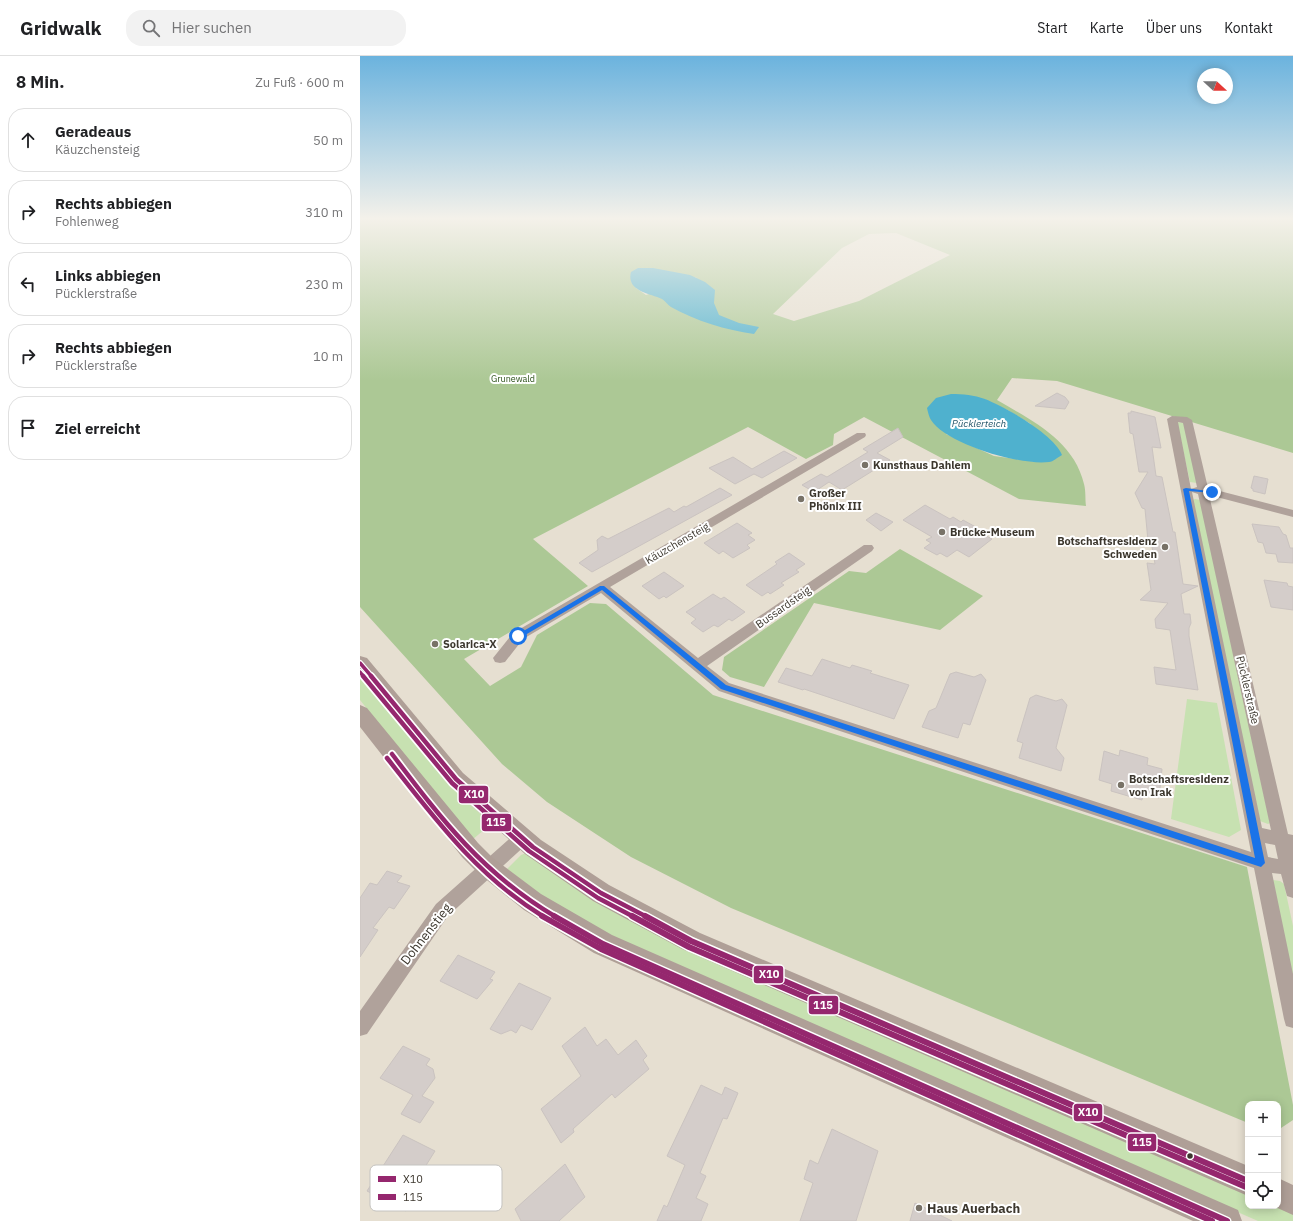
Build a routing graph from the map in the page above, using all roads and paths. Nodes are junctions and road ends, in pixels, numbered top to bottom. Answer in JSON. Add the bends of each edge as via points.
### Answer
{"nodes":[{"id":1,"x":861,"y":435,"type":"dead end"},
{"id":2,"x":1186,"y":489,"type":"junction"},
{"id":3,"x":1203,"y":491,"type":"junction"},
{"id":4,"x":1293,"y":514,"type":"edge"},
{"id":5,"x":868,"y":548,"type":"dead end"},
{"id":6,"x":602,"y":587,"type":"junction"},
{"id":7,"x":500,"y":658,"type":"dead end"},
{"id":8,"x":360,"y":663,"type":"edge"},
{"id":9,"x":697,"y":666,"type":"junction"},
{"id":10,"x":360,"y":713,"type":"edge"},
{"id":11,"x":1255,"y":833,"type":"junction"},
{"id":12,"x":522,"y":838,"type":"junction"},
{"id":13,"x":1287,"y":840,"type":"edge"},
{"id":14,"x":1261,"y":863,"type":"junction"},
{"id":15,"x":487,"y":868,"type":"junction"},
{"id":16,"x":1288,"y":868,"type":"junction"},
{"id":17,"x":1293,"y":890,"type":"edge"},
{"id":18,"x":1293,"y":1019,"type":"edge"},
{"id":19,"x":360,"y":1027,"type":"edge"},
{"id":20,"x":1245,"y":1179,"type":"edge"},
{"id":21,"x":1281,"y":1194,"type":"edge"},
{"id":22,"x":1293,"y":1200,"type":"edge"},
{"id":23,"x":1227,"y":1221,"type":"edge"}],
"edges":[{"from":1,"to":6,"type":"street","name":"Käuzchensteig"},
{"from":2,"to":3,"type":"street"},
{"from":2,"to":3,"type":"street","name":"Pücklerstraße","via":[[1172,419],[1187,420]]},
{"from":2,"to":11,"type":"street","name":"Pücklerstraße"},
{"from":3,"to":4,"type":"street"},
{"from":3,"to":13,"type":"street","name":"Pücklerstraße"},
{"from":5,"to":9,"type":"street","name":"Bussardsteig"},
{"from":6,"to":7,"type":"street","name":"Käuzchensteig","via":[[518,636]]},
{"from":6,"to":9,"type":"street"},
{"from":8,"to":12,"type":"main road","via":[[456,779]]},
{"from":9,"to":14,"type":"street","via":[[724,687]]},
{"from":10,"to":15,"type":"main road","via":[[451,828]]},
{"from":11,"to":13,"type":"street"},
{"from":11,"to":14,"type":"street","name":"Pücklerstraße"},
{"from":12,"to":15,"type":"street","name":"Dohnenstieg"},
{"from":12,"to":20,"type":"main road","via":[[601,893],[691,941]]},
{"from":13,"to":16,"type":"street","name":"Pücklerstraße"},
{"from":14,"to":16,"type":"street"},
{"from":14,"to":18,"type":"street","name":"Pücklerstraße"},
{"from":15,"to":19,"type":"street","name":"Dohnenstieg","via":[[442,910],[430,925]]},
{"from":15,"to":23,"type":"main road","via":[[530,902],[603,944]]},
{"from":16,"to":17,"type":"street","name":"Pücklerstraße"},
{"from":21,"to":22,"type":"main road"}]}
